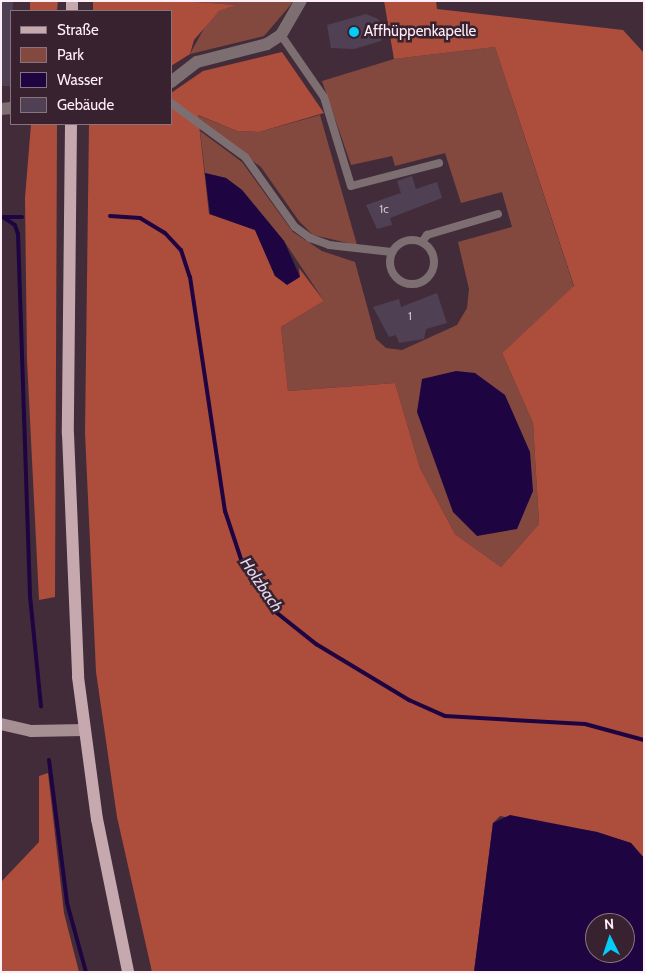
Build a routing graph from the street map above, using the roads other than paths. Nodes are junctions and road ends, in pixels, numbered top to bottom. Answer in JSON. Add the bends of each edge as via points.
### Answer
{"nodes":[{"id":1,"x":301,"y":1,"type":"edge"},
{"id":2,"x":281,"y":35,"type":"junction"},
{"id":3,"x":172,"y":81,"type":"edge"},
{"id":4,"x":172,"y":103,"type":"edge"},
{"id":5,"x":71,"y":125,"type":"edge"},
{"id":6,"x":439,"y":163,"type":"dead end"},
{"id":7,"x":498,"y":214,"type":"dead end"},
{"id":8,"x":422,"y":242,"type":"junction"},
{"id":9,"x":392,"y":252,"type":"junction"},
{"id":10,"x":1,"y":724,"type":"edge"},
{"id":11,"x":84,"y":730,"type":"junction"},
{"id":12,"x":128,"y":972,"type":"edge"}],
"edges":[{"from":1,"to":2,"type":"street"},
{"from":2,"to":3,"type":"street","via":[[267,44],[197,62]]},
{"from":2,"to":6,"type":"lane","via":[[324,97],[351,186]]},
{"from":4,"to":9,"type":"lane","via":[[245,157],[295,227],[310,238],[329,245]]},
{"from":5,"to":11,"type":"main road","via":[[68,434],[71,558]]},
{"from":7,"to":8,"type":"lane","via":[[427,235]]},
{"from":8,"to":9,"type":"lane","via":[[409,237],[399,241]]},
{"from":8,"to":9,"type":"lane","via":[[433,271],[423,283],[402,282]]},
{"from":10,"to":11,"type":"street","via":[[31,731]]},
{"from":11,"to":12,"type":"main road"}]}
